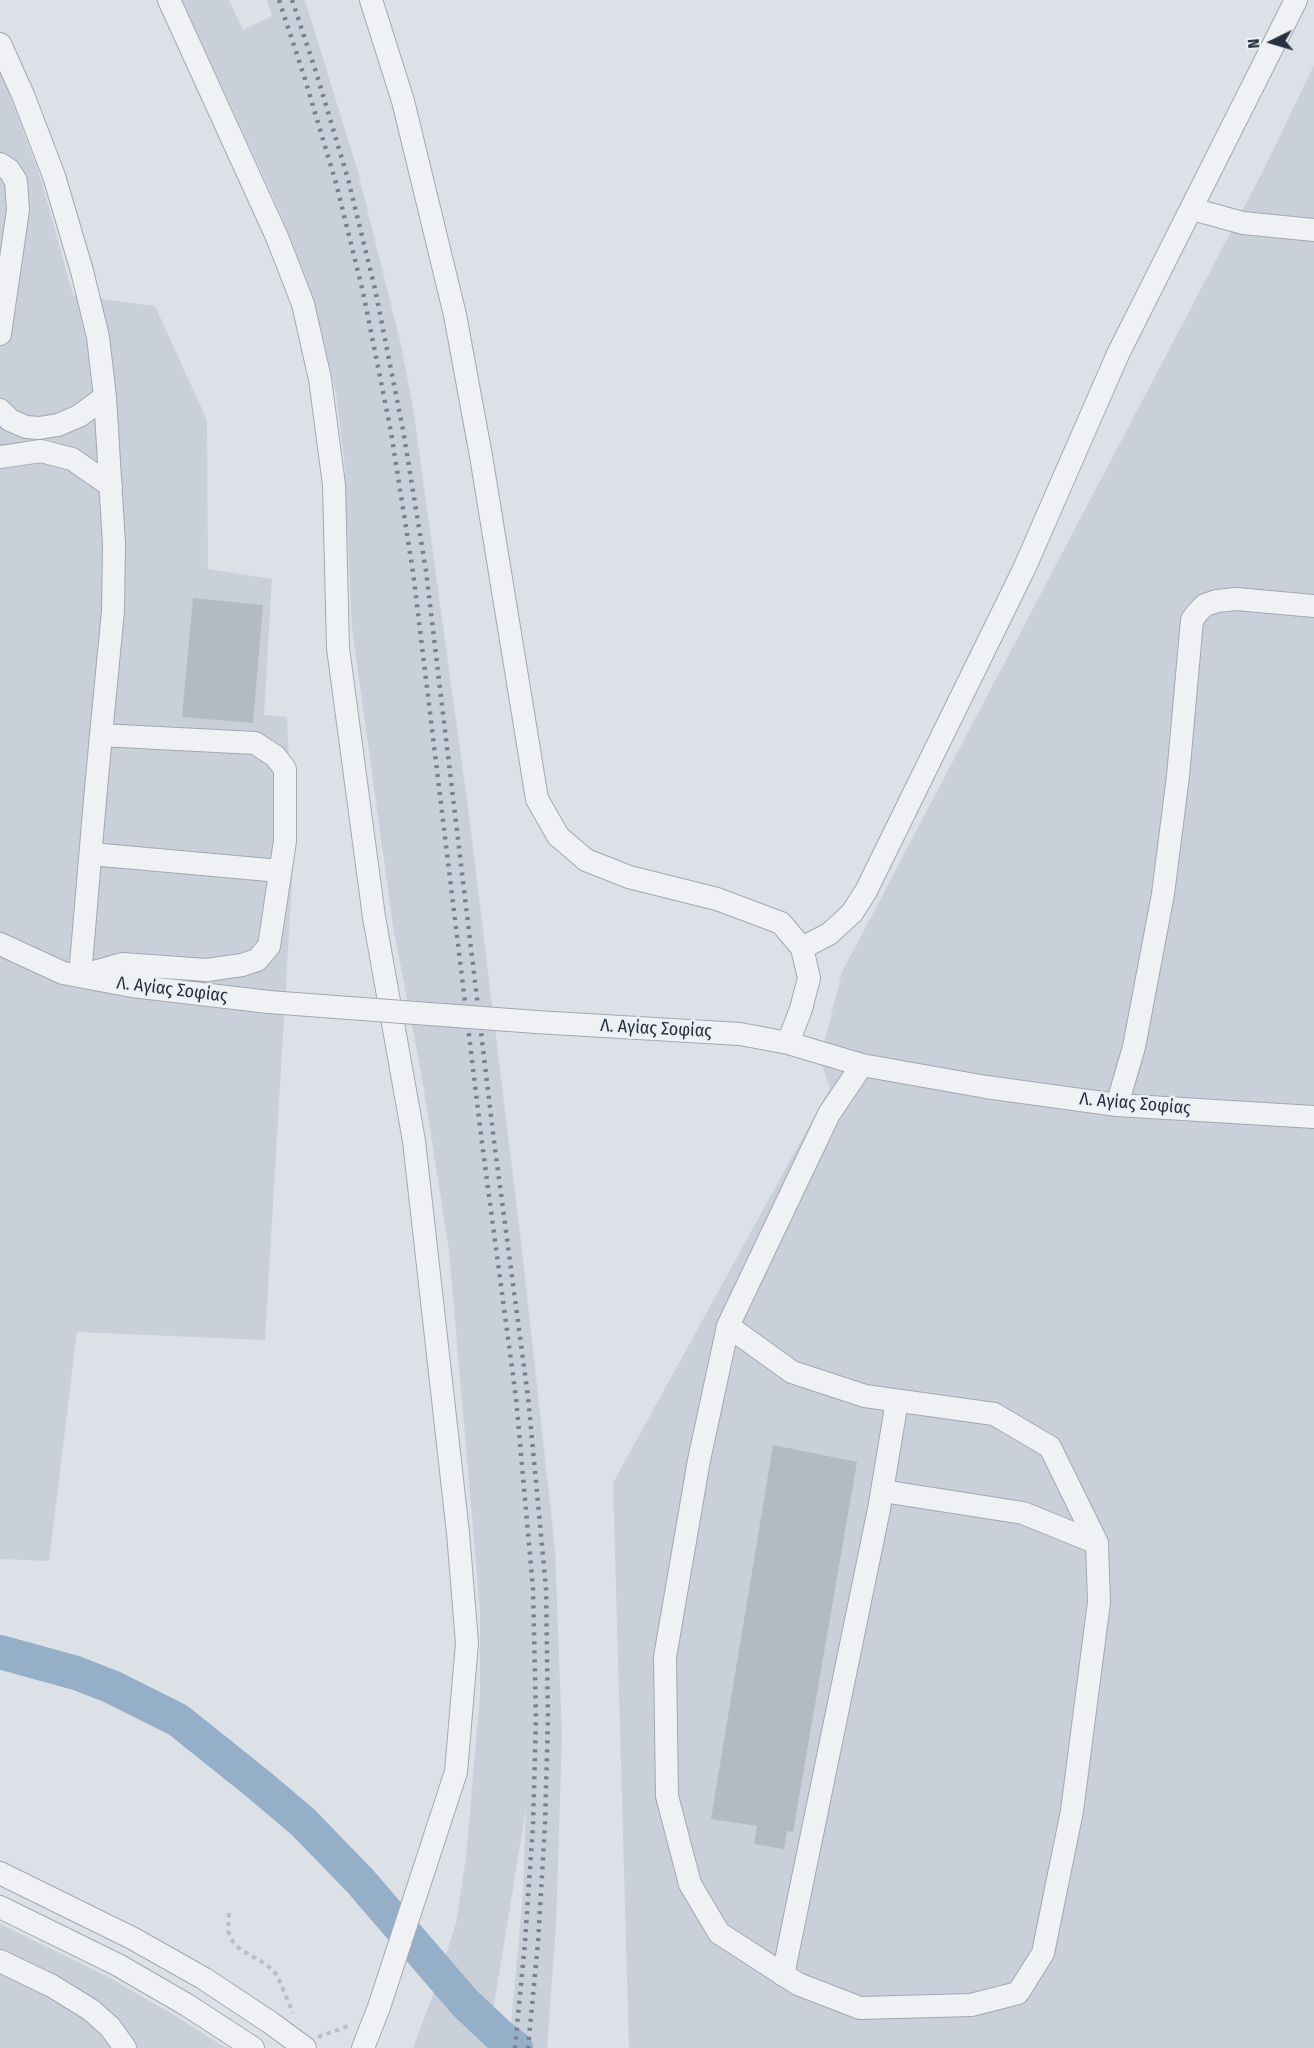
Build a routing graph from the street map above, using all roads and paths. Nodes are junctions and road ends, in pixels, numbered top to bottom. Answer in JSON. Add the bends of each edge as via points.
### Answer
{"nodes":[{"id":1,"x":169,"y":0,"type":"edge"},
{"id":2,"x":371,"y":0,"type":"edge"},
{"id":3,"x":1296,"y":0,"type":"edge"},
{"id":4,"x":0,"y":44,"type":"edge"},
{"id":5,"x":0,"y":164,"type":"edge"},
{"id":6,"x":1192,"y":209,"type":"junction"},
{"id":7,"x":1314,"y":230,"type":"edge"},
{"id":8,"x":0,"y":334,"type":"edge"},
{"id":9,"x":105,"y":397,"type":"junction"},
{"id":10,"x":0,"y":410,"type":"edge"},
{"id":11,"x":0,"y":457,"type":"edge"},
{"id":12,"x":111,"y":486,"type":"junction"},
{"id":13,"x":1314,"y":606,"type":"edge"},
{"id":14,"x":101,"y":735,"type":"junction"},
{"id":15,"x":91,"y":854,"type":"junction"},
{"id":16,"x":280,"y":871,"type":"junction"},
{"id":17,"x":0,"y":944,"type":"edge"},
{"id":18,"x":802,"y":948,"type":"junction"},
{"id":19,"x":80,"y":976,"type":"junction"},
{"id":20,"x":788,"y":1043,"type":"junction"},
{"id":21,"x":862,"y":1065,"type":"junction"},
{"id":22,"x":1117,"y":1105,"type":"junction"},
{"id":23,"x":1314,"y":1117,"type":"edge"},
{"id":24,"x":728,"y":1326,"type":"junction"},
{"id":25,"x":897,"y":1401,"type":"junction"},
{"id":26,"x":883,"y":1488,"type":"junction"},
{"id":27,"x":1097,"y":1543,"type":"junction"},
{"id":28,"x":0,"y":1873,"type":"edge"},
{"id":29,"x":0,"y":1907,"type":"edge"},
{"id":30,"x":229,"y":1913,"type":"dead end"},
{"id":31,"x":0,"y":1961,"type":"edge"},
{"id":32,"x":783,"y":1975,"type":"junction"},
{"id":33,"x":377,"y":2013,"type":"junction"},
{"id":34,"x":300,"y":2020,"type":"dead end"},
{"id":35,"x":313,"y":2039,"type":"edge"},
{"id":36,"x":125,"y":2048,"type":"edge"},
{"id":37,"x":254,"y":2048,"type":"edge"},
{"id":38,"x":363,"y":2048,"type":"edge"}],
"edges":[{"from":1,"to":33,"type":"street","via":[[277,237],[303,304],[320,379],[334,485],[338,648],[374,917],[414,1142],[458,1533],[467,1643],[456,1772]]},
{"from":2,"to":18,"type":"street","via":[[403,101],[455,315],[537,799],[558,837],[586,860],[629,877],[717,899],[781,923]]},
{"from":3,"to":6,"type":"street"},
{"from":4,"to":9,"type":"street","via":[[54,176],[98,337]]},
{"from":5,"to":8,"type":"street","via":[[16,181],[18,210]]},
{"from":6,"to":7,"type":"street","via":[[1243,223]]},
{"from":6,"to":18,"type":"street","via":[[1118,354],[1024,569],[866,891],[852,914],[830,934]]},
{"from":9,"to":10,"type":"street","via":[[79,416],[39,428],[10,420]]},
{"from":9,"to":12,"type":"street"},
{"from":11,"to":12,"type":"street","via":[[41,451],[62,456]]},
{"from":12,"to":14,"type":"street","via":[[113,611]]},
{"from":13,"to":22,"type":"street","via":[[1217,601],[1205,605],[1192,621],[1163,894],[1134,1047]]},
{"from":14,"to":15,"type":"street"},
{"from":14,"to":16,"type":"street","via":[[255,743],[275,756],[285,769],[285,841]]},
{"from":15,"to":16,"type":"street"},
{"from":15,"to":19,"type":"street"},
{"from":16,"to":19,"type":"street","via":[[269,946],[257,960],[207,970],[122,964]]},
{"from":17,"to":19,"type":"street","name":"Λ. Αγίας Σοφίας","via":[[63,973]]},
{"from":18,"to":20,"type":"street","via":[[809,978]]},
{"from":19,"to":20,"type":"street","name":"Λ. Αγίας Σοφίας","bridge":true,"via":[[269,1002],[740,1034]]},
{"from":20,"to":21,"type":"street","name":"Λ. Αγίας Σοφίας"},
{"from":21,"to":22,"type":"street","name":"Λ. Αγίας Σοφίας"},
{"from":21,"to":24,"type":"street","via":[[829,1114]]},
{"from":22,"to":23,"type":"street","name":"Λ. Αγίας Σοφίας"},
{"from":24,"to":25,"type":"street","via":[[792,1372],[864,1396]]},
{"from":24,"to":32,"type":"street","via":[[699,1460],[665,1657],[667,1796],[690,1884],[719,1933]]},
{"from":25,"to":26,"type":"street"},
{"from":25,"to":27,"type":"street","via":[[994,1414],[1050,1447]]},
{"from":26,"to":27,"type":"street","via":[[1023,1513]]},
{"from":26,"to":32,"type":"street"},
{"from":27,"to":32,"type":"street","via":[[1099,1602],[1072,1811],[1044,1953],[1018,1993],[971,2005],[860,2008]]},
{"from":28,"to":35,"type":"street","via":[[132,1938],[271,2023]]},
{"from":29,"to":37,"type":"street","via":[[138,1976]]},
{"from":30,"to":34,"type":"path","via":[[228,1931],[233,1942],[277,1975]]},
{"from":31,"to":36,"type":"street","via":[[91,2010]]},
{"from":33,"to":35,"type":"path"},
{"from":33,"to":38,"type":"street"}]}
